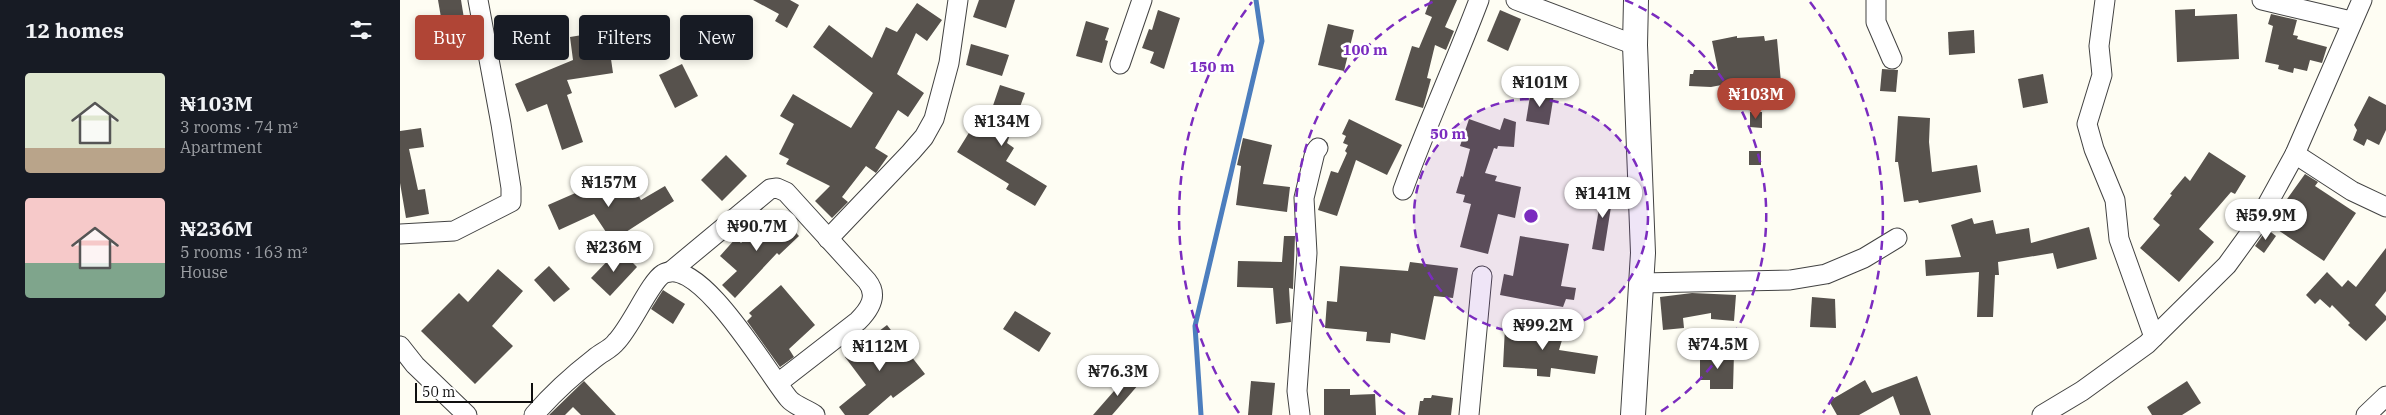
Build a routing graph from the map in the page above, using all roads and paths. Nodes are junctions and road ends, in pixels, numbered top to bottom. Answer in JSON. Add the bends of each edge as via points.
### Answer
{"nodes":[{"id":1,"x":478,"y":0,"type":"edge"},
{"id":2,"x":958,"y":0,"type":"edge"},
{"id":3,"x":1142,"y":0,"type":"edge"},
{"id":4,"x":1479,"y":0,"type":"edge"},
{"id":5,"x":1516,"y":0,"type":"edge"},
{"id":6,"x":1636,"y":0,"type":"edge"},
{"id":7,"x":1876,"y":0,"type":"edge"},
{"id":8,"x":2104,"y":0,"type":"edge"},
{"id":9,"x":2262,"y":0,"type":"edge"},
{"id":10,"x":2362,"y":0,"type":"edge"},
{"id":11,"x":2351,"y":20,"type":"junction"},
{"id":12,"x":1636,"y":45,"type":"junction"},
{"id":13,"x":1892,"y":59,"type":"dead end"},
{"id":14,"x":1120,"y":64,"type":"dead end"},
{"id":15,"x":1318,"y":148,"type":"dead end"},
{"id":16,"x":2295,"y":154,"type":"junction"},
{"id":17,"x":1403,"y":190,"type":"dead end"},
{"id":18,"x":2386,"y":208,"type":"edge"},
{"id":19,"x":400,"y":234,"type":"edge"},
{"id":20,"x":1897,"y":238,"type":"dead end"},
{"id":21,"x":828,"y":239,"type":"junction"},
{"id":22,"x":670,"y":272,"type":"junction"},
{"id":23,"x":1482,"y":276,"type":"dead end"},
{"id":24,"x":1641,"y":283,"type":"junction"},
{"id":25,"x":2154,"y":338,"type":"junction"},
{"id":26,"x":400,"y":346,"type":"edge"},
{"id":27,"x":778,"y":383,"type":"junction"},
{"id":28,"x":2386,"y":396,"type":"edge"},
{"id":29,"x":467,"y":415,"type":"edge"},
{"id":30,"x":534,"y":415,"type":"edge"},
{"id":31,"x":815,"y":415,"type":"edge"},
{"id":32,"x":1300,"y":415,"type":"edge"},
{"id":33,"x":1469,"y":415,"type":"edge"},
{"id":34,"x":1633,"y":415,"type":"edge"},
{"id":35,"x":2042,"y":415,"type":"edge"},
{"id":36,"x":2366,"y":415,"type":"edge"}],
"edges":[{"from":1,"to":19,"type":"street","via":[[501,124],[511,202],[454,231]]},
{"from":2,"to":21,"type":"street","via":[[949,63],[934,119],[911,152]]},
{"from":3,"to":14,"type":"street"},
{"from":4,"to":17,"type":"street"},
{"from":5,"to":12,"type":"street"},
{"from":6,"to":12,"type":"street"},
{"from":7,"to":13,"type":"street","via":[[1876,22]]},
{"from":8,"to":25,"type":"street","via":[[2099,46],[2102,75],[2087,124],[2115,200],[2119,240]]},
{"from":9,"to":11,"type":"street"},
{"from":10,"to":11,"type":"street"},
{"from":11,"to":16,"type":"street"},
{"from":12,"to":24,"type":"street","via":[[1643,253]]},
{"from":15,"to":32,"type":"street","via":[[1314,152],[1304,198],[1306,278],[1297,391]]},
{"from":16,"to":18,"type":"street","via":[[2352,192]]},
{"from":16,"to":25,"type":"street","via":[[2256,225],[2226,265]]},
{"from":20,"to":24,"type":"street","via":[[1864,258],[1826,274],[1790,280]]},
{"from":21,"to":22,"type":"street","via":[[786,192],[770,188]]},
{"from":21,"to":27,"type":"street","via":[[872,287],[872,302],[858,322]]},
{"from":22,"to":27,"type":"street","via":[[684,274],[726,310]]},
{"from":22,"to":30,"type":"street","via":[[657,280],[615,345],[560,388]]},
{"from":23,"to":33,"type":"street"},
{"from":24,"to":34,"type":"street"},
{"from":25,"to":35,"type":"street","via":[[2082,392]]},
{"from":26,"to":29,"type":"street"},
{"from":27,"to":31,"type":"street","via":[[790,400]]},
{"from":28,"to":36,"type":"street"}]}
